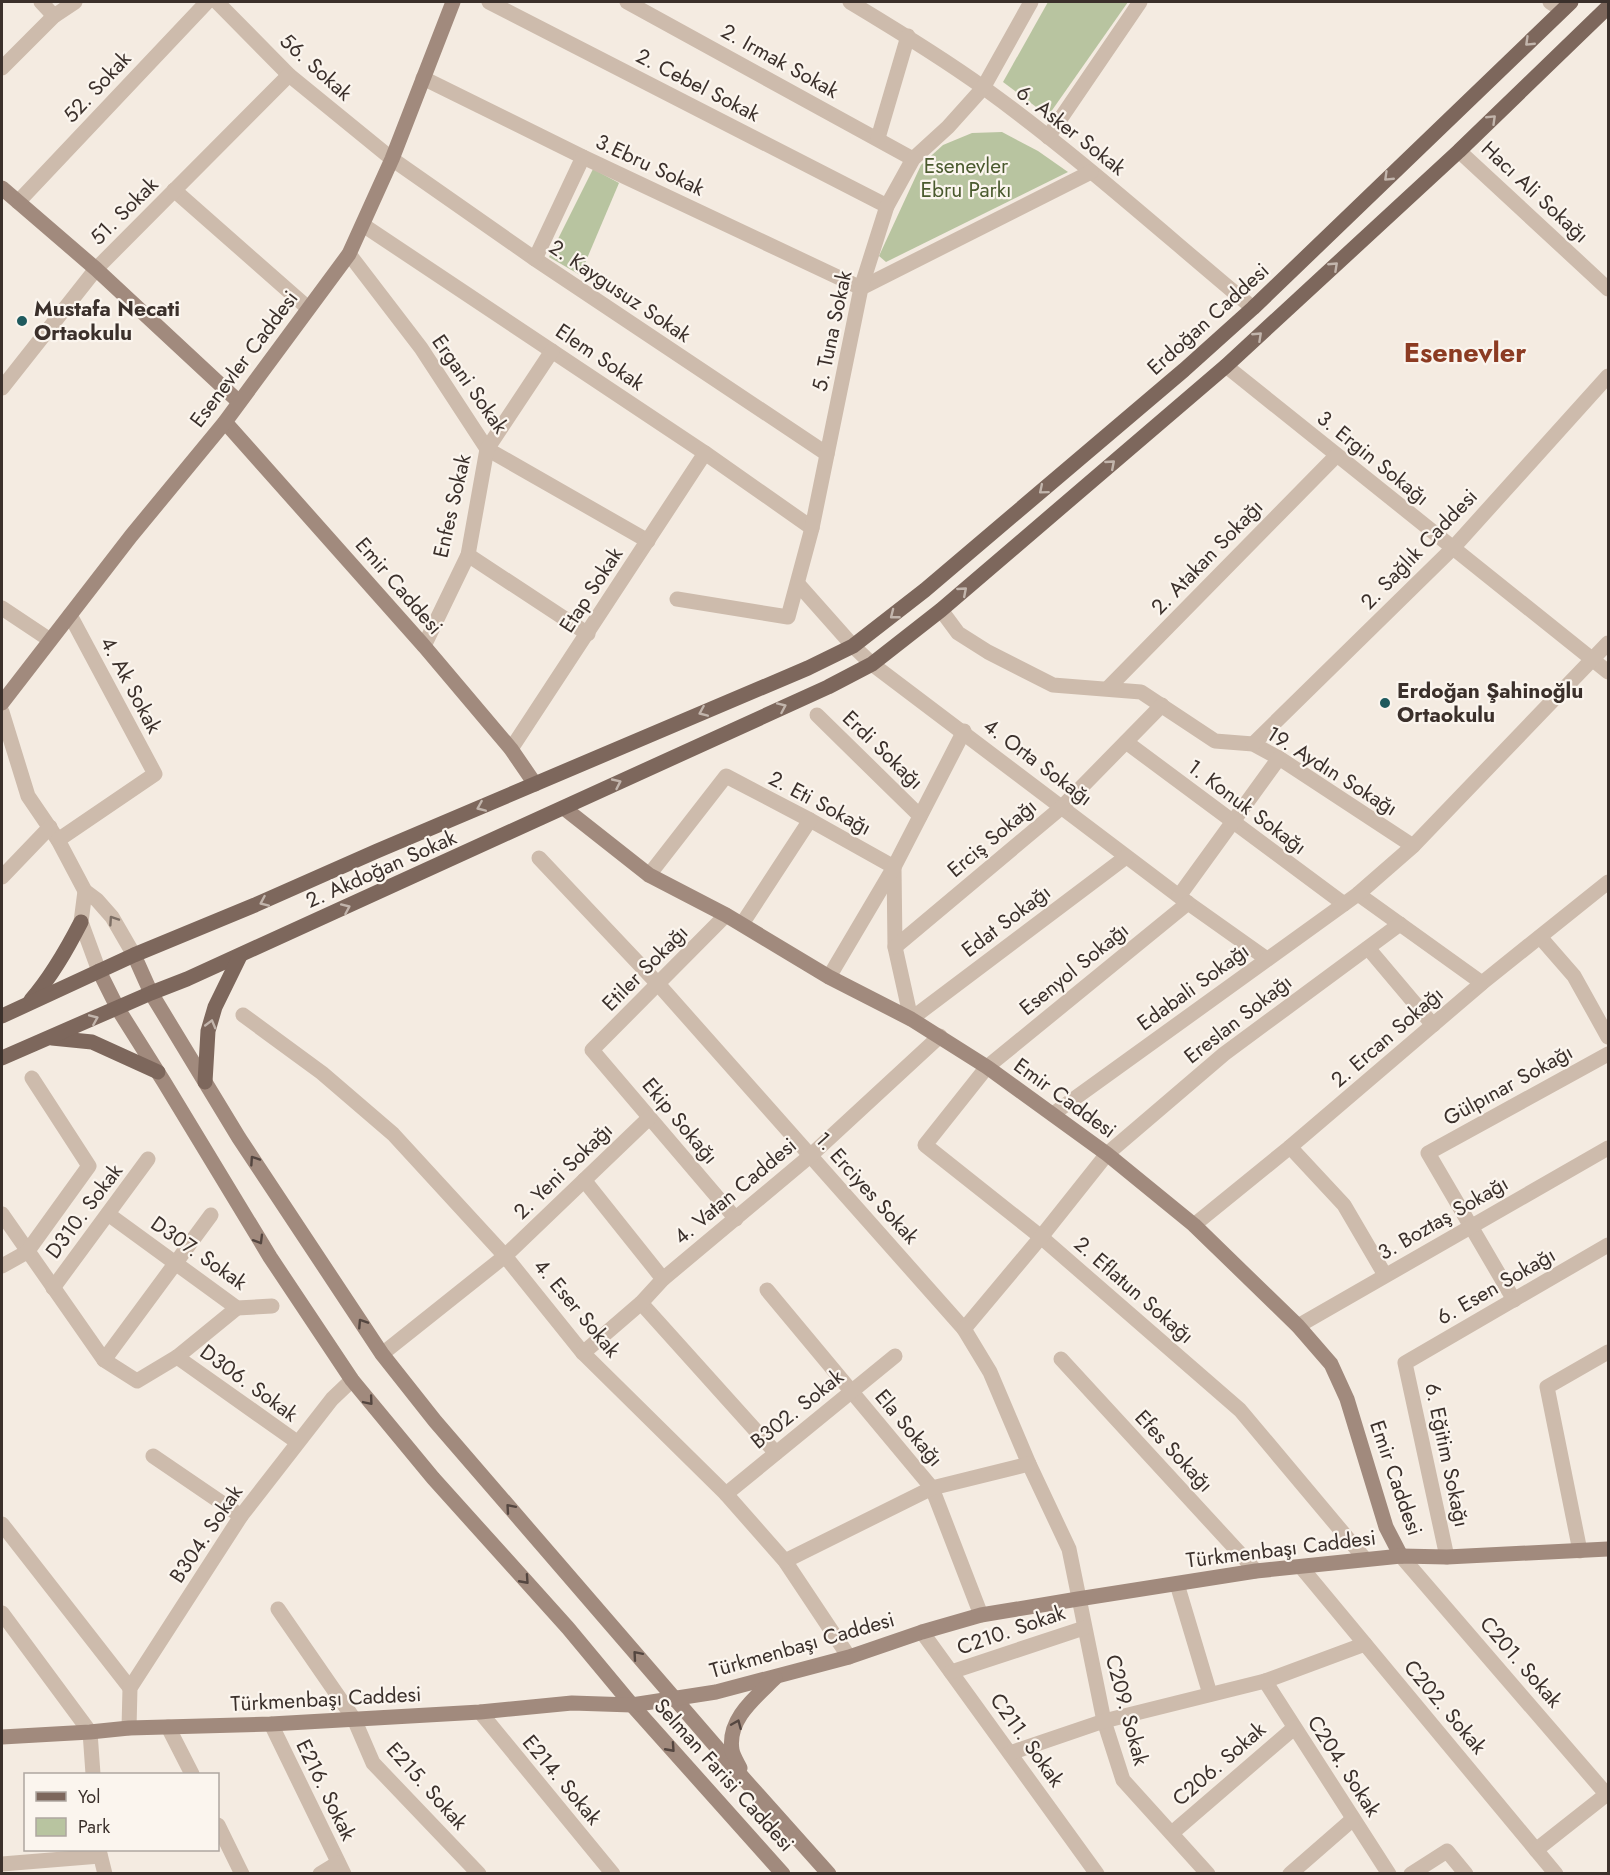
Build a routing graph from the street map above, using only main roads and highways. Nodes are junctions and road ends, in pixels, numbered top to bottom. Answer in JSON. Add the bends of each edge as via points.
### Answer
{"nodes":[{"id":1,"x":453,"y":2,"type":"edge"},
{"id":2,"x":1561,"y":4,"type":"edge"},
{"id":3,"x":1608,"y":7,"type":"edge"},
{"id":4,"x":2,"y":188,"type":"edge"},
{"id":5,"x":239,"y":402,"type":"junction"},
{"id":6,"x":225,"y":422,"type":"junction"},
{"id":7,"x":2,"y":703,"type":"edge"},
{"id":8,"x":535,"y":784,"type":"junction"},
{"id":9,"x":564,"y":808,"type":"junction"},
{"id":10,"x":81,"y":921,"type":"road end"},
{"id":11,"x":134,"y":955,"type":"junction"},
{"id":12,"x":240,"y":956,"type":"junction"},
{"id":13,"x":99,"y":971,"type":"junction"},
{"id":14,"x":151,"y":993,"type":"junction"},
{"id":15,"x":29,"y":1003,"type":"junction"},
{"id":16,"x":118,"y":1009,"type":"junction"},
{"id":17,"x":2,"y":1016,"type":"edge"},
{"id":18,"x":50,"y":1038,"type":"junction"},
{"id":19,"x":2,"y":1058,"type":"edge"},
{"id":20,"x":161,"y":1077,"type":"junction"},
{"id":21,"x":205,"y":1082,"type":"junction"},
{"id":22,"x":1608,"y":1549,"type":"edge"},
{"id":23,"x":1401,"y":1556,"type":"junction"},
{"id":24,"x":775,"y":1678,"type":"junction"},
{"id":25,"x":675,"y":1699,"type":"junction"},
{"id":26,"x":632,"y":1705,"type":"junction"},
{"id":27,"x":2,"y":1737,"type":"edge"},
{"id":28,"x":744,"y":1779,"type":"junction"},
{"id":29,"x":783,"y":1874,"type":"edge"},
{"id":30,"x":829,"y":1874,"type":"edge"}],
"edges":[{"from":1,"to":5,"type":"main road","name":"Esenevler Caddesi","via":[[392,159],[349,254]]},
{"from":2,"to":8,"type":"main road","name":"Erdoğan Caddesi","one_way":true,"via":[[1184,370],[854,646]]},
{"from":9,"to":3,"type":"main road","name":"2. Akdoğan Sokak","one_way":true,"via":[[872,664],[941,610],[1226,366]]},
{"from":4,"to":5,"type":"main road","via":[[96,268]]},
{"from":5,"to":6,"type":"main road","name":"Esenevler Caddesi"},
{"from":6,"to":7,"type":"main road","name":"Esenevler Caddesi"},
{"from":6,"to":8,"type":"main road","name":"Emir Caddesi","via":[[424,646],[511,749]]},
{"from":8,"to":11,"type":"main road","name":"Erdoğan Caddesi","one_way":true},
{"from":12,"to":9,"type":"main road","name":"2. Akdoğan Sokak","one_way":true},
{"from":9,"to":23,"type":"main road","name":"Emir Caddesi","via":[[649,875],[940,1036],[987,1067],[1107,1154],[1194,1225],[1298,1326],[1331,1364],[1347,1399],[1386,1527]]},
{"from":10,"to":15,"type":"main road","via":[[44,986]]},
{"from":11,"to":13,"type":"main road","name":"Erdoğan Caddesi"},
{"from":11,"to":14,"type":"main road","name":"Selman Farisi Caddesi"},
{"from":12,"to":14,"type":"main road","name":"2. Akdoğan Sokak"},
{"from":21,"to":12,"type":"main road","one_way":true,"via":[[208,1031]]},
{"from":13,"to":15,"type":"main road","name":"Erdoğan Caddesi"},
{"from":13,"to":16,"type":"main road","name":"Selman Farisi Caddesi"},
{"from":14,"to":16,"type":"main road","name":"2. Akdoğan Sokak"},
{"from":14,"to":21,"type":"main road","name":"Selman Farisi Caddesi"},
{"from":15,"to":17,"type":"main road","name":"Erdoğan Caddesi"},
{"from":18,"to":16,"type":"main road","name":"2. Akdoğan Sokak","one_way":true},
{"from":16,"to":20,"type":"main road","name":"Selman Farisi Caddesi"},
{"from":18,"to":19,"type":"main road","name":"2. Akdoğan Sokak"},
{"from":18,"to":20,"type":"main road","via":[[92,1042]]},
{"from":20,"to":26,"type":"main road","name":"Selman Farisi Caddesi","one_way":true,"via":[[270,1257],[352,1380]]},
{"from":25,"to":21,"type":"main road","name":"Selman Farisi Caddesi","one_way":true,"via":[[382,1354]]},
{"from":22,"to":23,"type":"main road","name":"Türkmenbaşı Caddesi"},
{"from":23,"to":24,"type":"main road","name":"Türkmenbaşı Caddesi","via":[[1257,1571],[981,1615]]},
{"from":24,"to":25,"type":"main road","name":"Türkmenbaşı Caddesi"},
{"from":28,"to":24,"type":"main road","one_way":true,"via":[[732,1750],[733,1729],[743,1711]]},
{"from":25,"to":26,"type":"main road","name":"Türkmenbaşı Caddesi"},
{"from":25,"to":28,"type":"main road","name":"Selman Farisi Caddesi"},
{"from":26,"to":27,"type":"main road","name":"Türkmenbaşı Caddesi","via":[[572,1703],[480,1712]]},
{"from":26,"to":29,"type":"main road","name":"Selman Farisi Caddesi","one_way":true},
{"from":28,"to":30,"type":"main road","name":"Selman Farisi Caddesi"}]}
